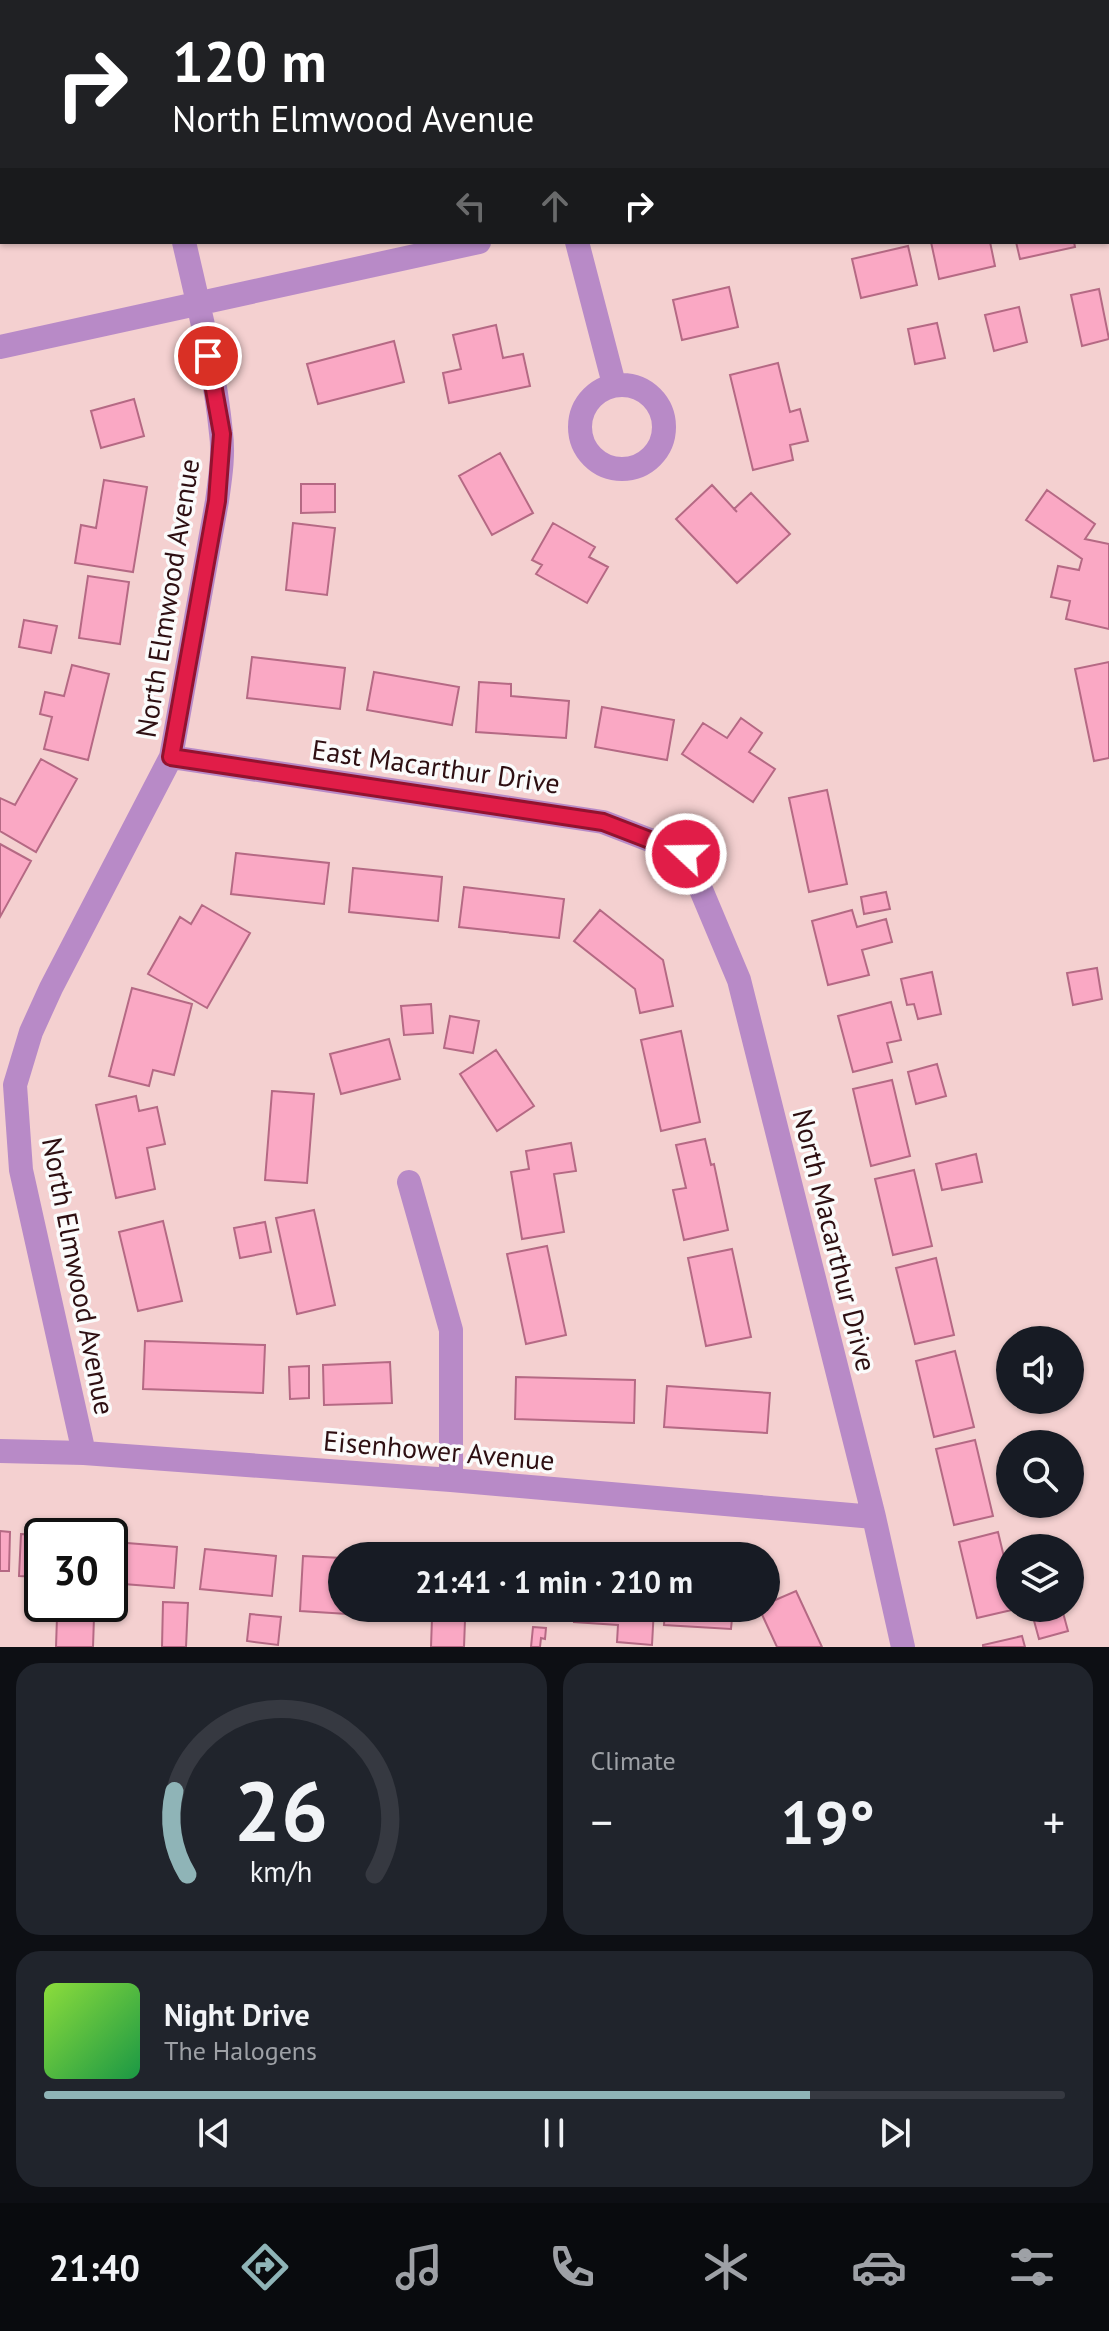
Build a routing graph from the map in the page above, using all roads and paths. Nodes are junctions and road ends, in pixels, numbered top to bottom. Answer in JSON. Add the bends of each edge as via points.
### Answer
{"nodes":[{"id":1,"x":184,"y":244,"type":"edge"},
{"id":2,"x":470,"y":244,"type":"edge"},
{"id":3,"x":578,"y":244,"type":"edge"},
{"id":4,"x":199,"y":304,"type":"junction"},
{"id":5,"x":0,"y":347,"type":"edge"},
{"id":6,"x":614,"y":384,"type":"dead end"},
{"id":7,"x":171,"y":757,"type":"junction"},
{"id":8,"x":686,"y":854,"type":"joint"},
{"id":9,"x":409,"y":1182,"type":"dead end"},
{"id":10,"x":0,"y":1451,"type":"edge"},
{"id":11,"x":84,"y":1453,"type":"junction"},
{"id":12,"x":451,"y":1480,"type":"junction"},
{"id":13,"x":874,"y":1517,"type":"junction"},
{"id":14,"x":903,"y":1647,"type":"edge"}],
"edges":[{"from":1,"to":4,"type":"street","name":"North Elmwood Avenue"},
{"from":2,"to":4,"type":"street"},
{"from":3,"to":6,"type":"street"},
{"from":4,"to":5,"type":"street"},
{"from":4,"to":7,"type":"street","name":"North Elmwood Avenue","via":[[222,434],[221,467]]},
{"from":7,"to":8,"type":"street","name":"East Macarthur Drive","via":[[603,822]]},
{"from":7,"to":11,"type":"street","name":"North Elmwood Avenue","via":[[51,988],[15,1085],[21,1170]]},
{"from":8,"to":13,"type":"street","name":"North Macarthur Drive","via":[[739,980]]},
{"from":9,"to":12,"type":"street","via":[[451,1330]]},
{"from":10,"to":11,"type":"street","name":"Eisenhower Avenue"},
{"from":11,"to":12,"type":"street","name":"Eisenhower Avenue"},
{"from":12,"to":13,"type":"street","name":"Eisenhower Avenue"},
{"from":13,"to":14,"type":"street","name":"North Macarthur Drive"}]}
